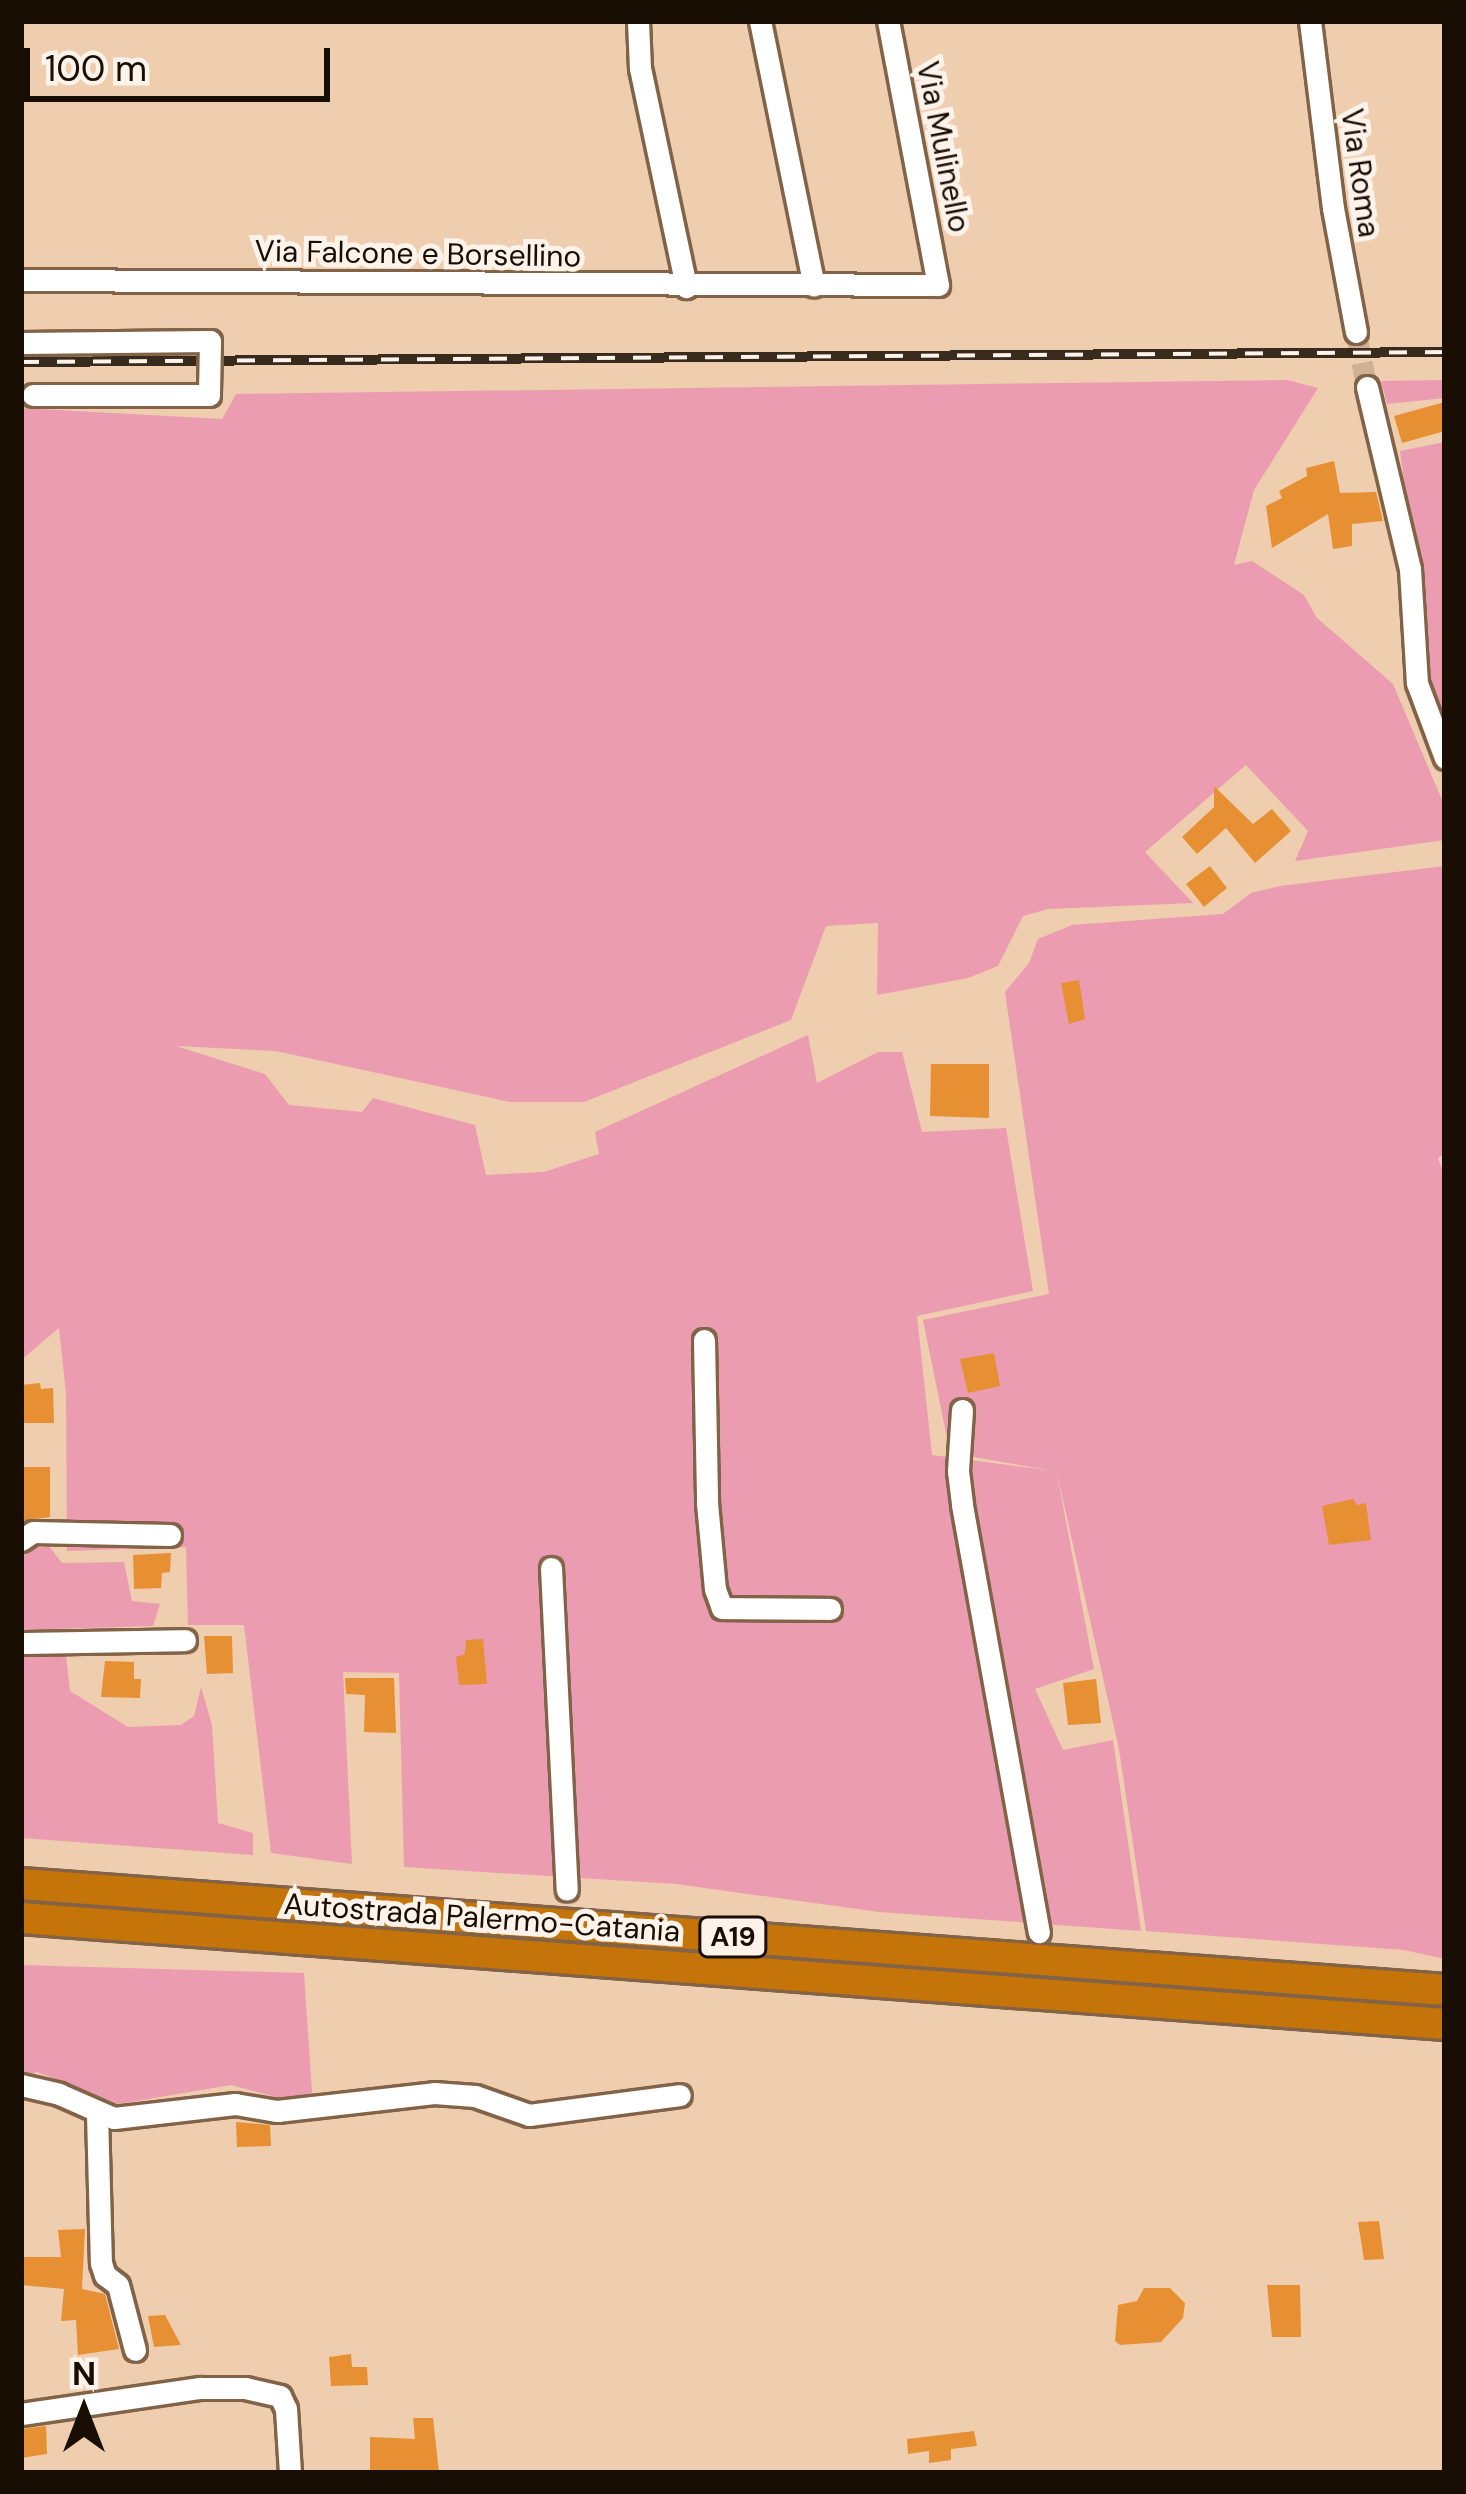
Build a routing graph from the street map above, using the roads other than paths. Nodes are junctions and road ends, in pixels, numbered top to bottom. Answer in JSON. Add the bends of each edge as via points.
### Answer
{"nodes":[{"id":1,"x":638,"y":21,"type":"edge"},
{"id":2,"x":760,"y":21,"type":"edge"},
{"id":3,"x":888,"y":21,"type":"edge"},
{"id":4,"x":1310,"y":21,"type":"edge"},
{"id":5,"x":21,"y":280,"type":"edge"},
{"id":6,"x":938,"y":285,"type":"joint"},
{"id":7,"x":814,"y":286,"type":"junction"},
{"id":8,"x":686,"y":287,"type":"junction"},
{"id":9,"x":1356,"y":332,"type":"tunnel mouth"},
{"id":10,"x":21,"y":343,"type":"edge"},
{"id":11,"x":1366,"y":387,"type":"tunnel mouth"},
{"id":12,"x":34,"y":395,"type":"dead end"},
{"id":13,"x":1445,"y":758,"type":"edge"},
{"id":14,"x":704,"y":1340,"type":"dead end"},
{"id":15,"x":962,"y":1410,"type":"dead end"},
{"id":16,"x":170,"y":1535,"type":"dead end"},
{"id":17,"x":21,"y":1540,"type":"edge"},
{"id":18,"x":551,"y":1568,"type":"dead end"},
{"id":19,"x":830,"y":1610,"type":"dead end"},
{"id":20,"x":185,"y":1640,"type":"dead end"},
{"id":21,"x":21,"y":1643,"type":"edge"},
{"id":22,"x":21,"y":1884,"type":"edge"},
{"id":23,"x":567,"y":1890,"type":"dead end"},
{"id":24,"x":21,"y":1918,"type":"edge"},
{"id":25,"x":1039,"y":1932,"type":"dead end"},
{"id":26,"x":1445,"y":1990,"type":"edge"},
{"id":27,"x":1445,"y":2024,"type":"edge"},
{"id":28,"x":21,"y":2085,"type":"edge"},
{"id":29,"x":680,"y":2095,"type":"dead end"},
{"id":30,"x":97,"y":2113,"type":"junction"},
{"id":31,"x":135,"y":2350,"type":"dead end"},
{"id":32,"x":21,"y":2414,"type":"edge"},
{"id":33,"x":290,"y":2473,"type":"edge"}],
"edges":[{"from":1,"to":8,"type":"street"},
{"from":2,"to":7,"type":"street"},
{"from":3,"to":6,"type":"street","name":"Via Mulinello"},
{"from":4,"to":9,"type":"street","name":"Via Roma"},
{"from":5,"to":8,"type":"street","name":"Via Falcone e Borsellino"},
{"from":6,"to":7,"type":"street","name":"Via Falcone e Borsellino"},
{"from":7,"to":8,"type":"street","name":"Via Falcone e Borsellino"},
{"from":10,"to":12,"type":"street","bridge":true,"via":[[210,341],[209,395]]},
{"from":11,"to":13,"type":"street","via":[[1410,568],[1418,683]]},
{"from":14,"to":19,"type":"street","via":[[707,1503],[722,1608]]},
{"from":15,"to":25,"type":"street","via":[[962,1505]]},
{"from":16,"to":17,"type":"street","via":[[33,1532]]},
{"from":18,"to":23,"type":"street"},
{"from":20,"to":21,"type":"street"},
{"from":22,"to":26,"type":"highway","name":"Autostrada Palermo-Catania","number":"A19"},
{"from":24,"to":27,"type":"highway","name":"Autostrada Palermo-Catania","number":"A19"},
{"from":28,"to":30,"type":"street"},
{"from":29,"to":30,"type":"street","via":[[529,2115],[434,2092],[277,2111],[235,2104],[113,2118]]},
{"from":30,"to":31,"type":"street","via":[[101,2264],[118,2285]]},
{"from":32,"to":33,"type":"street","via":[[245,2388],[280,2396]]}]}
